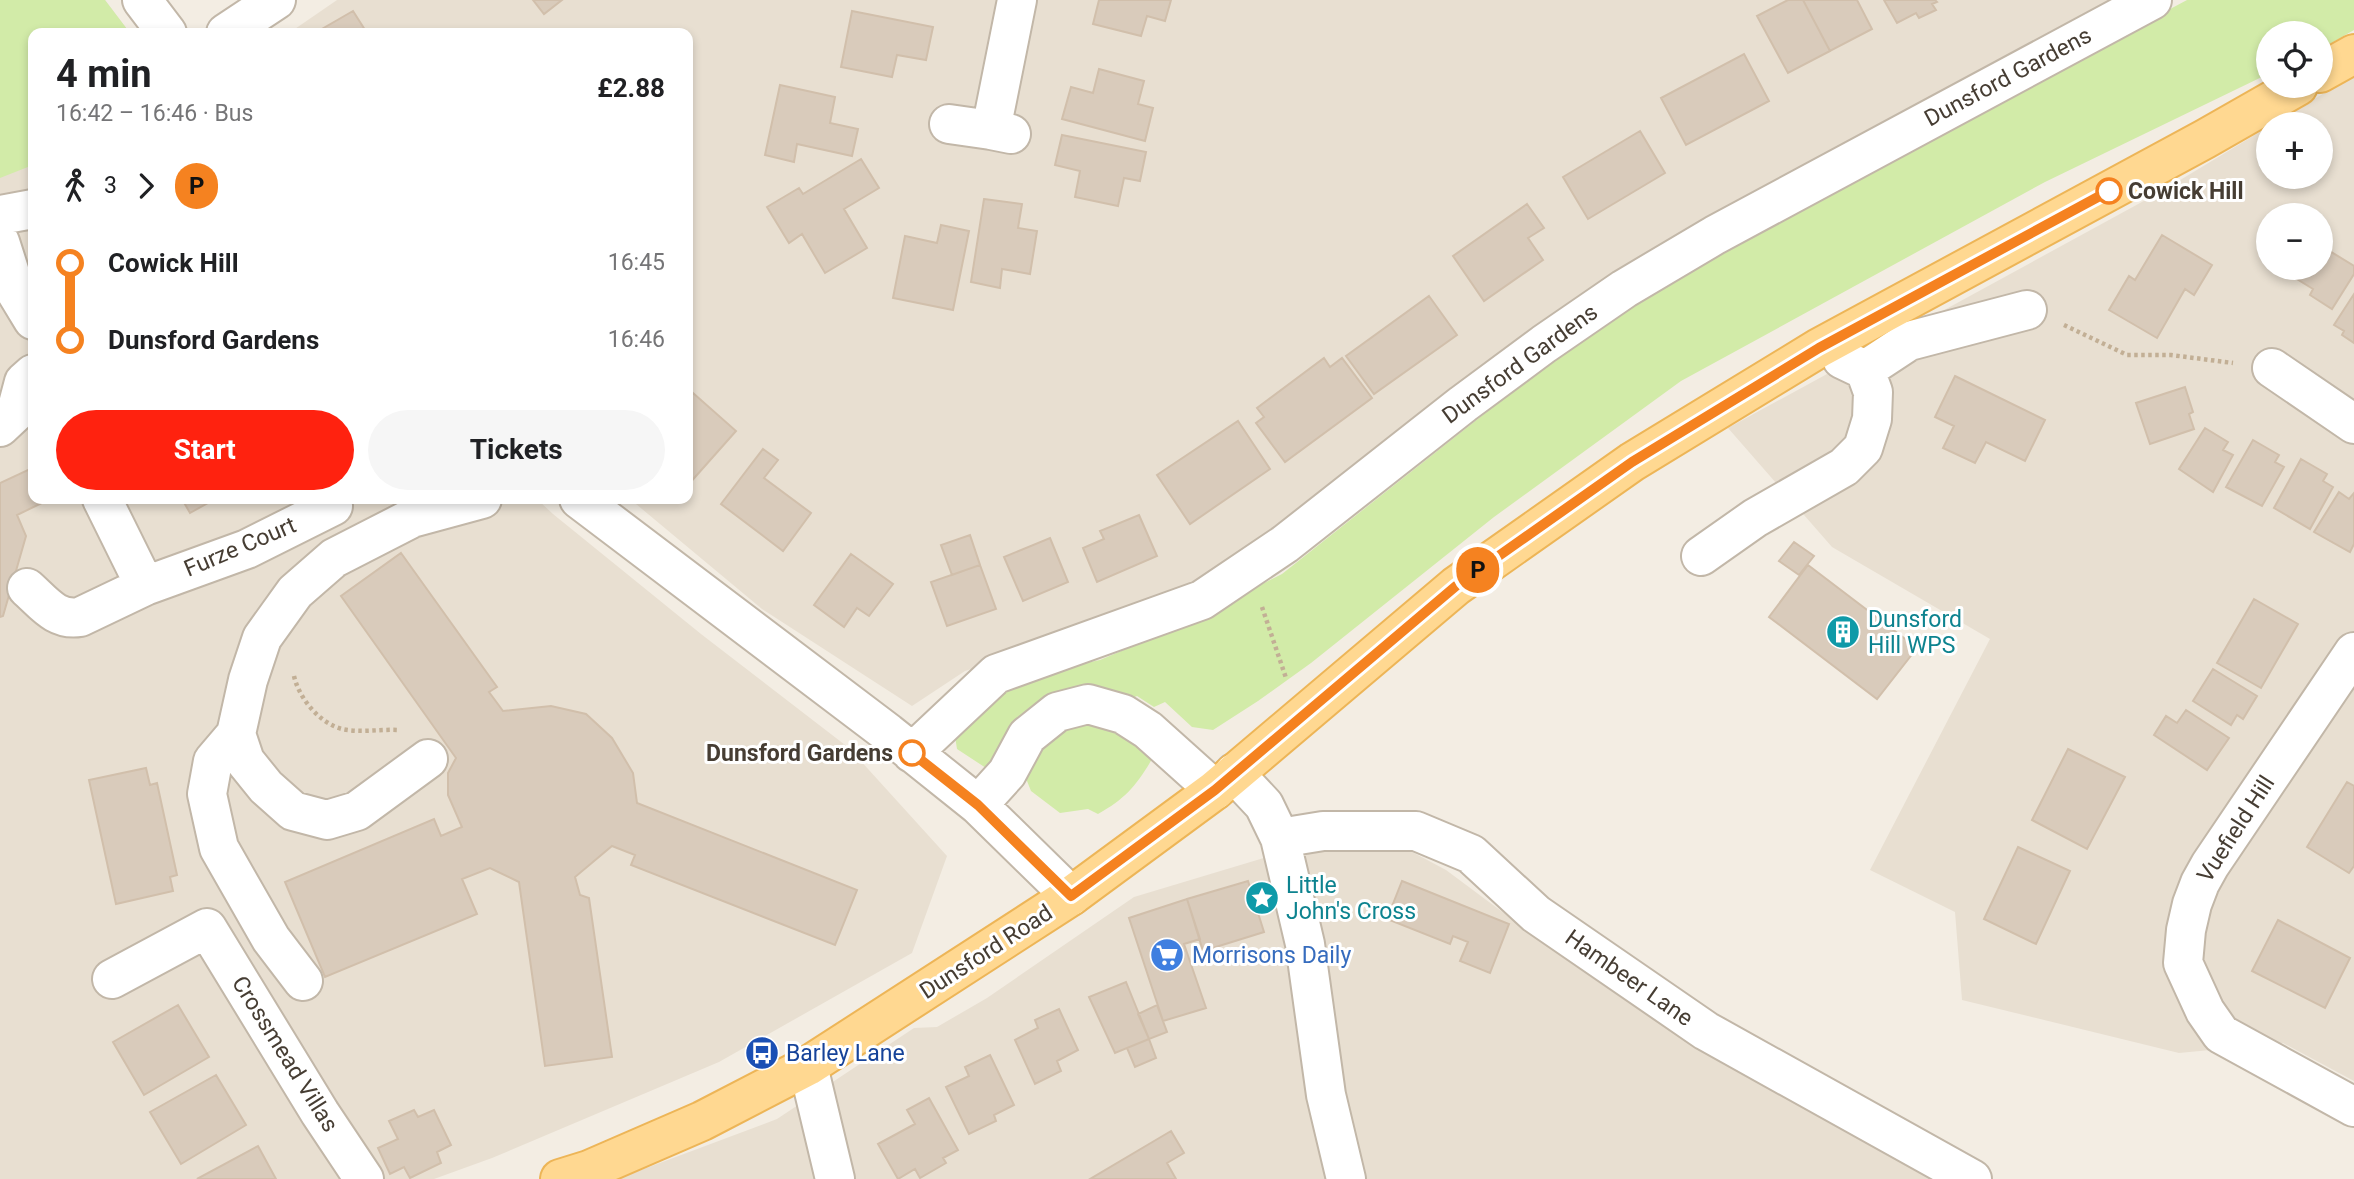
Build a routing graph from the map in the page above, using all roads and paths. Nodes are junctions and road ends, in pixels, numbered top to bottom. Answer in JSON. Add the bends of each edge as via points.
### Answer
{"nodes":[{"id":1,"x":142,"y":0,"type":"edge"},
{"id":2,"x":276,"y":0,"type":"edge"},
{"id":3,"x":1017,"y":0,"type":"edge"},
{"id":4,"x":2152,"y":0,"type":"edge"},
{"id":5,"x":163,"y":28,"type":"edge"},
{"id":6,"x":234,"y":28,"type":"edge"},
{"id":7,"x":2354,"y":54,"type":"edge"},
{"id":8,"x":2333,"y":66,"type":"edge"},
{"id":9,"x":2277,"y":98,"type":"edge"},
{"id":10,"x":948,"y":124,"type":"dead end"},
{"id":11,"x":28,"y":210,"type":"edge"},
{"id":12,"x":0,"y":215,"type":"edge"},
{"id":13,"x":0,"y":242,"type":"edge"},
{"id":14,"x":2027,"y":310,"type":"joint"},
{"id":15,"x":28,"y":312,"type":"edge"},
{"id":16,"x":1819,"y":348,"type":"junction"},
{"id":17,"x":2272,"y":368,"type":"joint"},
{"id":18,"x":1866,"y":370,"type":"junction"},
{"id":19,"x":28,"y":378,"type":"edge"},
{"id":20,"x":2354,"y":424,"type":"edge"},
{"id":21,"x":0,"y":427,"type":"edge"},
{"id":22,"x":105,"y":504,"type":"edge"},
{"id":23,"x":464,"y":504,"type":"edge"},
{"id":24,"x":586,"y":504,"type":"edge"},
{"id":25,"x":333,"y":506,"type":"dead end"},
{"id":26,"x":1701,"y":556,"type":"dead end"},
{"id":27,"x":1245,"y":571,"type":"junction"},
{"id":28,"x":145,"y":586,"type":"junction"},
{"id":29,"x":27,"y":588,"type":"dead end"},
{"id":30,"x":2354,"y":652,"type":"edge"},
{"id":31,"x":293,"y":671,"type":"dead end"},
{"id":32,"x":1309,"y":710,"type":"junction"},
{"id":33,"x":236,"y":734,"type":"junction"},
{"id":34,"x":912,"y":753,"type":"junction"},
{"id":35,"x":428,"y":759,"type":"joint"},
{"id":36,"x":1225,"y":782,"type":"junction"},
{"id":37,"x":978,"y":805,"type":"junction"},
{"id":38,"x":1280,"y":838,"type":"junction"},
{"id":39,"x":1071,"y":896,"type":"junction"},
{"id":40,"x":112,"y":979,"type":"dead end"},
{"id":41,"x":303,"y":981,"type":"dead end"},
{"id":42,"x":808,"y":1066,"type":"junction"},
{"id":43,"x":2354,"y":1107,"type":"edge"},
{"id":44,"x":363,"y":1179,"type":"edge"},
{"id":45,"x":560,"y":1179,"type":"edge"},
{"id":46,"x":835,"y":1179,"type":"edge"},
{"id":47,"x":1346,"y":1179,"type":"edge"},
{"id":48,"x":1972,"y":1179,"type":"edge"}],
"edges":[{"from":1,"to":5,"type":"street"},
{"from":2,"to":6,"type":"street"},
{"from":3,"to":10,"type":"street","via":[[1001,132]]},
{"from":4,"to":27,"type":"street","name":"Dunsford Gardens","via":[[1715,235],[1624,289],[1544,344]]},
{"from":7,"to":8,"type":"main road"},
{"from":9,"to":16,"type":"main road","name":"Dunsford Road"},
{"from":11,"to":12,"type":"street"},
{"from":13,"to":15,"type":"street","via":[[16,292]]},
{"from":14,"to":17,"type":"path","via":[[2127,355],[2171,355]]},
{"from":14,"to":18,"type":"street","via":[[1909,341]]},
{"from":16,"to":18,"type":"street"},
{"from":16,"to":32,"type":"main road","name":"Dunsford Road","via":[[1632,462],[1456,586]]},
{"from":17,"to":20,"type":"street"},
{"from":18,"to":26,"type":"street","via":[[1873,392],[1872,419],[1863,448],[1844,467],[1755,518]]},
{"from":19,"to":21,"type":"street","via":[[16,412]]},
{"from":22,"to":28,"type":"street"},
{"from":23,"to":33,"type":"street","via":[[412,518],[334,558],[295,592],[262,638]]},
{"from":24,"to":34,"type":"street"},
{"from":25,"to":28,"type":"street","name":"Furze Court","via":[[247,549]]},
{"from":27,"to":32,"type":"path","via":[[1286,678]]},
{"from":27,"to":34,"type":"street","name":"Dunsford Gardens","via":[[1202,600],[996,674]]},
{"from":28,"to":29,"type":"street","name":"Furze Court","via":[[69,619],[54,613]]},
{"from":30,"to":43,"type":"street","name":"Vuefield Hill","via":[[2200,883],[2186,930],[2183,963],[2204,1011],[2221,1034]]},
{"from":31,"to":35,"type":"path","via":[[305,700],[323,720],[340,729],[412,732]]},
{"from":32,"to":36,"type":"main road","name":"Dunsford Road"},
{"from":33,"to":35,"type":"street","via":[[245,761],[266,787],[293,811],[327,820],[357,811]]},
{"from":33,"to":41,"type":"street","via":[[213,761],[207,794],[219,848],[271,939]]},
{"from":34,"to":37,"type":"street"},
{"from":36,"to":37,"type":"street","via":[[1123,714],[1088,704],[1057,712],[1027,736],[1007,773]]},
{"from":36,"to":38,"type":"street","via":[[1264,805]]},
{"from":36,"to":39,"type":"main road","name":"Dunsford Road"},
{"from":37,"to":39,"type":"street"},
{"from":38,"to":47,"type":"street","via":[[1305,944],[1326,1095]]},
{"from":38,"to":48,"type":"street","name":"Hambeer Lane","via":[[1323,831],[1416,831],[1471,854],[1536,914],[1706,1031]]},
{"from":39,"to":42,"type":"main road","name":"Dunsford Road"},
{"from":40,"to":44,"type":"street","name":"Crossmead Villas","via":[[207,928]]},
{"from":42,"to":45,"type":"main road","name":"Dunsford Road","via":[[702,1121]]},
{"from":42,"to":46,"type":"street"}]}
